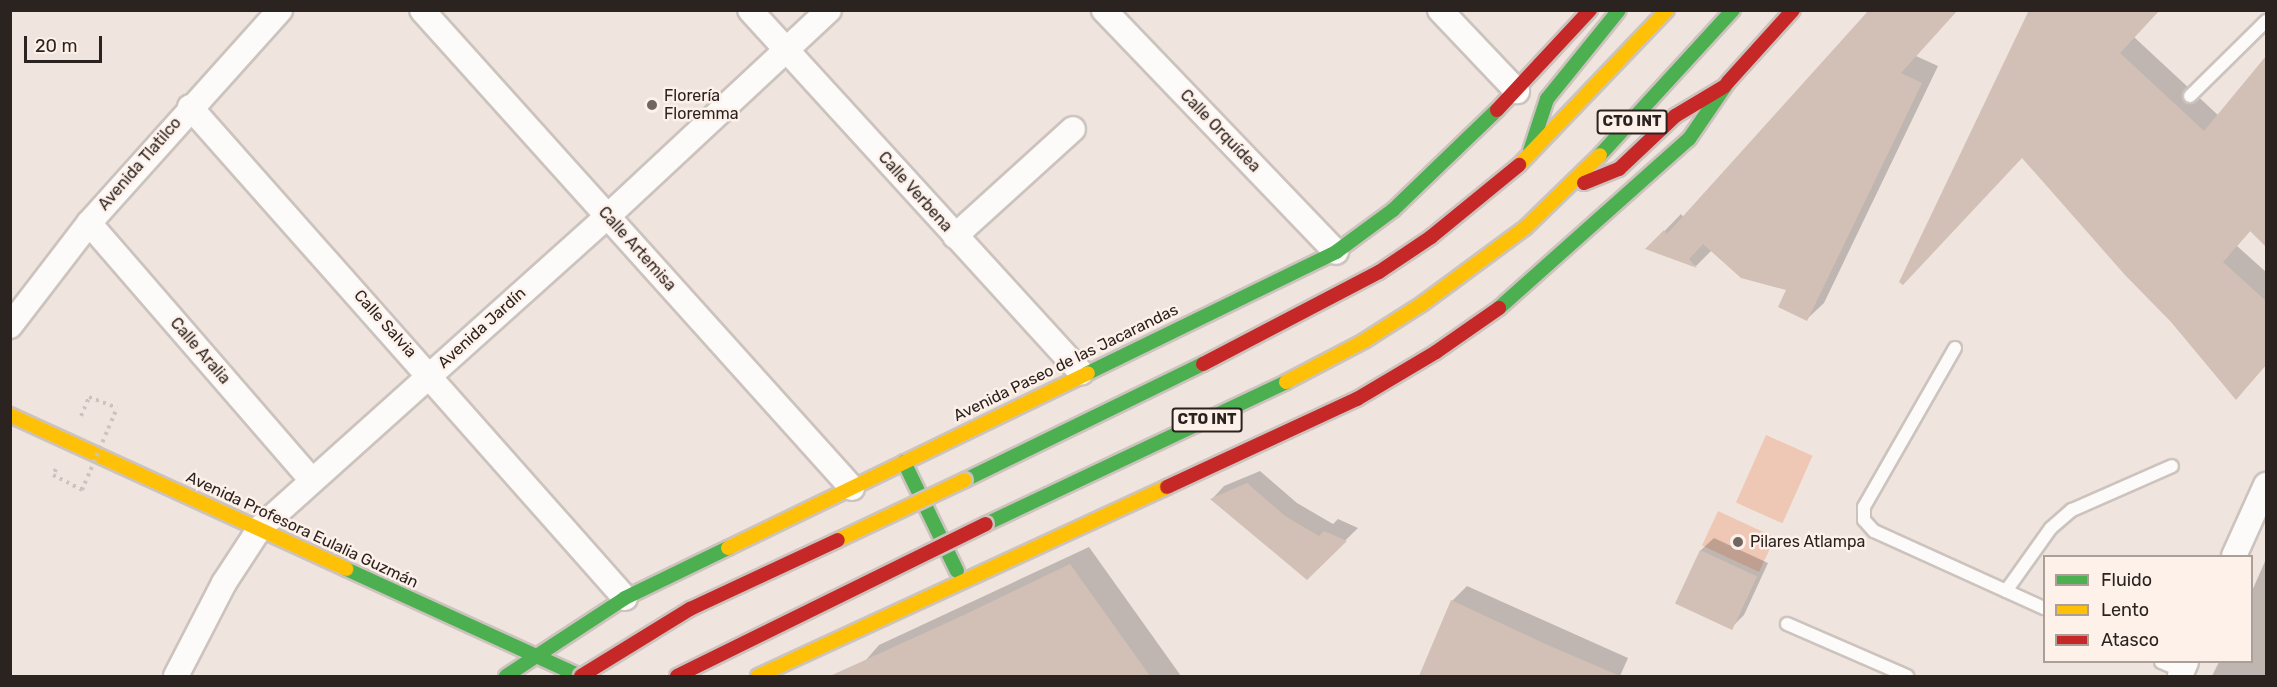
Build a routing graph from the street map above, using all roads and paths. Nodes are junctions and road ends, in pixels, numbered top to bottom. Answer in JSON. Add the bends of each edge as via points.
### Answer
{"nodes":[{"id":1,"x":280,"y":10,"type":"edge"},
{"id":2,"x":422,"y":10,"type":"edge"},
{"id":3,"x":750,"y":10,"type":"edge"},
{"id":4,"x":829,"y":10,"type":"edge"},
{"id":5,"x":1104,"y":10,"type":"edge"},
{"id":6,"x":1440,"y":10,"type":"edge"},
{"id":7,"x":1590,"y":10,"type":"edge"},
{"id":8,"x":1619,"y":10,"type":"edge"},
{"id":9,"x":1667,"y":10,"type":"edge"},
{"id":10,"x":1733,"y":10,"type":"edge"},
{"id":11,"x":1793,"y":10,"type":"edge"},
{"id":12,"x":2266,"y":21,"type":"edge"},
{"id":13,"x":786,"y":50,"type":"junction"},
{"id":14,"x":1725,"y":86,"type":"junction"},
{"id":15,"x":1517,"y":91,"type":"junction"},
{"id":16,"x":2190,"y":96,"type":"dead end"},
{"id":17,"x":190,"y":107,"type":"junction"},
{"id":18,"x":1073,"y":129,"type":"dead end"},
{"id":19,"x":1528,"y":158,"type":"junction"},
{"id":20,"x":1568,"y":189,"type":"junction"},
{"id":21,"x":608,"y":216,"type":"junction"},
{"id":22,"x":89,"y":223,"type":"junction"},
{"id":23,"x":955,"y":236,"type":"junction"},
{"id":24,"x":1336,"y":252,"type":"junction"},
{"id":25,"x":10,"y":326,"type":"edge"},
{"id":26,"x":1955,"y":348,"type":"dead end"},
{"id":27,"x":1081,"y":373,"type":"junction"},
{"id":28,"x":430,"y":374,"type":"junction"},
{"id":29,"x":88,"y":397,"type":"dead end"},
{"id":30,"x":10,"y":415,"type":"edge"},
{"id":31,"x":904,"y":462,"type":"junction"},
{"id":32,"x":2172,"y":466,"type":"dead end"},
{"id":33,"x":53,"y":475,"type":"dead end"},
{"id":34,"x":311,"y":479,"type":"junction"},
{"id":35,"x":2266,"y":485,"type":"edge"},
{"id":36,"x":852,"y":488,"type":"junction"},
{"id":37,"x":260,"y":528,"type":"junction"},
{"id":38,"x":2234,"y":555,"type":"edge"},
{"id":39,"x":962,"y":582,"type":"junction"},
{"id":40,"x":2006,"y":591,"type":"junction"},
{"id":41,"x":625,"y":598,"type":"junction"},
{"id":42,"x":2043,"y":608,"type":"edge"},
{"id":43,"x":1787,"y":624,"type":"dead end"},
{"id":44,"x":828,"y":644,"type":"junction"},
{"id":45,"x":533,"y":656,"type":"junction"},
{"id":46,"x":815,"y":668,"type":"dead end"},
{"id":47,"x":176,"y":676,"type":"edge"},
{"id":48,"x":506,"y":676,"type":"edge"},
{"id":49,"x":580,"y":676,"type":"edge"},
{"id":50,"x":677,"y":676,"type":"edge"},
{"id":51,"x":758,"y":676,"type":"edge"},
{"id":52,"x":1907,"y":676,"type":"edge"}],
"edges":[{"from":1,"to":17,"type":"street","name":"Avenida Tlatilco"},
{"from":2,"to":21,"type":"street","name":"Calle Artemisa"},
{"from":3,"to":13,"type":"street","name":"Calle Verbena"},
{"from":4,"to":13,"type":"street","name":"Avenida Jardín"},
{"from":5,"to":24,"type":"street","name":"Calle Orquídea"},
{"from":6,"to":15,"type":"street"},
{"from":7,"to":15,"type":"main road","name":"Avenida Paseo de las Jacarandas"},
{"from":8,"to":19,"type":"main road","via":[[1547,99]]},
{"from":9,"to":19,"type":"main road","number":"CTO INT"},
{"from":10,"to":20,"type":"main road","number":"CTO INT"},
{"from":11,"to":14,"type":"main road","number":"CTO INT"},
{"from":12,"to":16,"type":"lane"},
{"from":13,"to":21,"type":"street","name":"Avenida Jardín"},
{"from":13,"to":23,"type":"street","name":"Calle Verbena"},
{"from":14,"to":20,"type":"main road","via":[[1676,116],[1619,169]]},
{"from":14,"to":39,"type":"main road","number":"CTO INT","via":[[1689,139],[1602,222],[1507,302],[1436,352],[1357,399]]},
{"from":15,"to":24,"type":"main road","name":"Avenida Paseo de las Jacarandas","via":[[1393,210]]},
{"from":17,"to":22,"type":"street","name":"Avenida Tlatilco"},
{"from":17,"to":28,"type":"street","name":"Calle Salvia"},
{"from":18,"to":23,"type":"street"},
{"from":19,"to":49,"type":"main road","number":"CTO INT","bridge":true,"via":[[1431,237],[1379,272],[1265,334],[690,609]]},
{"from":20,"to":50,"type":"main road","number":"CTO INT","bridge":true,"via":[[1516,234],[1422,304],[1364,341]]},
{"from":21,"to":28,"type":"street","name":"Avenida Jardín"},
{"from":21,"to":36,"type":"street","name":"Calle Artemisa"},
{"from":22,"to":25,"type":"street","name":"Avenida Tlatilco"},
{"from":22,"to":34,"type":"street","name":"Calle Aralia"},
{"from":23,"to":27,"type":"street","name":"Calle Verbena"},
{"from":24,"to":27,"type":"main road","name":"Avenida Paseo de las Jacarandas"},
{"from":26,"to":40,"type":"lane","via":[[1864,507],[1864,520],[1874,531]]},
{"from":27,"to":31,"type":"main road","name":"Avenida Paseo de las Jacarandas"},
{"from":28,"to":34,"type":"street","name":"Avenida Jardín"},
{"from":28,"to":41,"type":"street","name":"Calle Salvia"},
{"from":29,"to":33,"type":"path","bridge":true,"via":[[117,408],[82,490]]},
{"from":30,"to":37,"type":"main road","name":"Avenida Profesora Eulalia Guzmán"},
{"from":31,"to":36,"type":"main road","name":"Avenida Paseo de las Jacarandas"},
{"from":31,"to":39,"type":"main road"},
{"from":32,"to":40,"type":"lane","via":[[2072,510],[2051,528]]},
{"from":34,"to":37,"type":"street","name":"Avenida Jardín"},
{"from":35,"to":38,"type":"street"},
{"from":36,"to":41,"type":"main road","name":"Avenida Paseo de las Jacarandas"},
{"from":37,"to":45,"type":"main road","name":"Avenida Profesora Eulalia Guzmán"},
{"from":37,"to":47,"type":"street","name":"Avenida Jardín","via":[[224,583]]},
{"from":39,"to":44,"type":"main road","number":"CTO INT"},
{"from":40,"to":42,"type":"lane"},
{"from":41,"to":45,"type":"main road","name":"Avenida Paseo de las Jacarandas"},
{"from":43,"to":52,"type":"lane"},
{"from":44,"to":46,"type":"main road"},
{"from":44,"to":51,"type":"main road","number":"CTO INT"},
{"from":45,"to":48,"type":"main road","name":"Avenida Paseo de las Jacarandas"},
{"from":45,"to":49,"type":"main road","name":"Avenida Profesora Eulalia Guzmán"}]}
